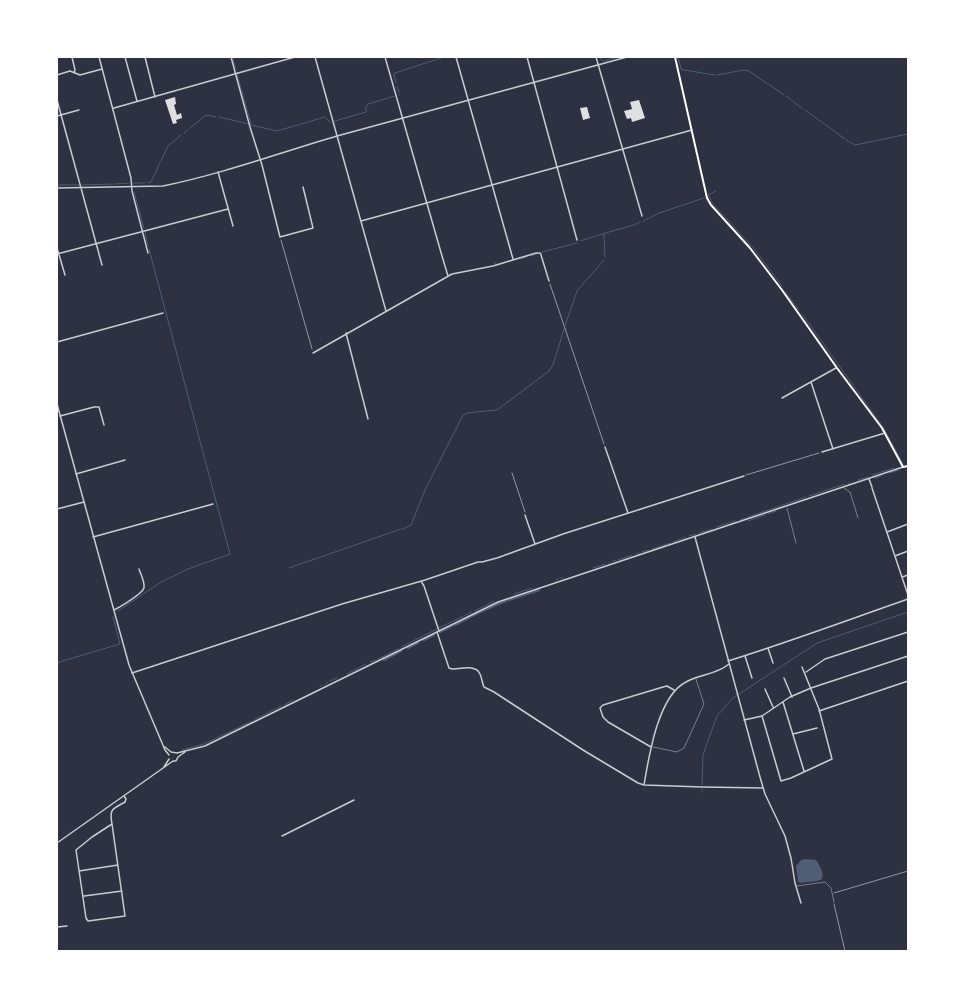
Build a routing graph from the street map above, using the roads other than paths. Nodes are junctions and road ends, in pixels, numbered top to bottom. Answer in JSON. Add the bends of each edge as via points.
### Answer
{"nodes":[{"id":1,"x":72,"y":57,"type":"edge"},
{"id":2,"x":99,"y":57,"type":"edge"},
{"id":3,"x":125,"y":57,"type":"edge"},
{"id":4,"x":144,"y":57,"type":"edge"},
{"id":5,"x":231,"y":57,"type":"edge"},
{"id":6,"x":295,"y":57,"type":"edge"},
{"id":7,"x":315,"y":57,"type":"edge"},
{"id":8,"x":386,"y":57,"type":"edge"},
{"id":9,"x":456,"y":57,"type":"edge"},
{"id":10,"x":527,"y":57,"type":"edge"},
{"id":11,"x":596,"y":57,"type":"edge"},
{"id":12,"x":627,"y":57,"type":"edge"},
{"id":13,"x":675,"y":57,"type":"edge"},
{"id":14,"x":599,"y":65,"type":"junction"},
{"id":15,"x":102,"y":69,"type":"junction"},
{"id":16,"x":74,"y":73,"type":"junction"},
{"id":17,"x":236,"y":74,"type":"junction"},
{"id":18,"x":57,"y":75,"type":"edge"},
{"id":19,"x":534,"y":82,"type":"junction"},
{"id":20,"x":155,"y":97,"type":"junction"},
{"id":21,"x":57,"y":100,"type":"edge"},
{"id":22,"x":468,"y":100,"type":"junction"},
{"id":23,"x":136,"y":101,"type":"junction"},
{"id":24,"x":113,"y":108,"type":"junction"},
{"id":25,"x":79,"y":110,"type":"dead end"},
{"id":26,"x":62,"y":115,"type":"junction"},
{"id":27,"x":57,"y":116,"type":"edge"},
{"id":28,"x":403,"y":118,"type":"junction"},
{"id":29,"x":692,"y":130,"type":"junction"},
{"id":30,"x":337,"y":136,"type":"junction"},
{"id":31,"x":623,"y":149,"type":"junction"},
{"id":32,"x":261,"y":161,"type":"junction"},
{"id":33,"x":557,"y":167,"type":"junction"},
{"id":34,"x":218,"y":172,"type":"junction"},
{"id":35,"x":131,"y":186,"type":"junction"},
{"id":36,"x":492,"y":186,"type":"junction"},
{"id":37,"x":303,"y":187,"type":"dead end"},
{"id":38,"x":57,"y":188,"type":"edge"},
{"id":39,"x":82,"y":188,"type":"junction"},
{"id":40,"x":427,"y":204,"type":"junction"},
{"id":41,"x":228,"y":209,"type":"junction"},
{"id":42,"x":642,"y":216,"type":"dead end"},
{"id":43,"x":361,"y":222,"type":"junction"},
{"id":44,"x":233,"y":226,"type":"dead end"},
{"id":45,"x":142,"y":232,"type":"junction"},
{"id":46,"x":577,"y":240,"type":"dead end"},
{"id":47,"x":96,"y":244,"type":"junction"},
{"id":48,"x":57,"y":248,"type":"edge"},
{"id":49,"x":148,"y":253,"type":"dead end"},
{"id":50,"x":58,"y":254,"type":"edge"},
{"id":51,"x":513,"y":260,"type":"junction"},
{"id":52,"x":102,"y":266,"type":"dead end"},
{"id":53,"x":65,"y":276,"type":"dead end"},
{"id":54,"x":448,"y":276,"type":"junction"},
{"id":55,"x":549,"y":281,"type":"road end"},
{"id":56,"x":386,"y":311,"type":"junction"},
{"id":57,"x":163,"y":313,"type":"dead end"},
{"id":58,"x":346,"y":333,"type":"junction"},
{"id":59,"x":57,"y":342,"type":"edge"},
{"id":60,"x":313,"y":353,"type":"road end"},
{"id":61,"x":837,"y":368,"type":"junction"},
{"id":62,"x":811,"y":382,"type":"junction"},
{"id":63,"x":782,"y":398,"type":"dead end"},
{"id":64,"x":57,"y":404,"type":"edge"},
{"id":65,"x":60,"y":416,"type":"junction"},
{"id":66,"x":368,"y":419,"type":"dead end"},
{"id":67,"x":104,"y":425,"type":"dead end"},
{"id":68,"x":885,"y":433,"type":"junction"},
{"id":69,"x":605,"y":447,"type":"road end"},
{"id":70,"x":833,"y":449,"type":"junction"},
{"id":71,"x":822,"y":452,"type":"road end"},
{"id":72,"x":125,"y":460,"type":"dead end"},
{"id":73,"x":908,"y":466,"type":"edge"},
{"id":74,"x":903,"y":467,"type":"junction"},
{"id":75,"x":76,"y":474,"type":"junction"},
{"id":76,"x":744,"y":476,"type":"road end"},
{"id":77,"x":869,"y":479,"type":"junction"},
{"id":78,"x":842,"y":488,"type":"junction"},
{"id":79,"x":84,"y":502,"type":"junction"},
{"id":80,"x":214,"y":504,"type":"dead end"},
{"id":81,"x":786,"y":506,"type":"junction"},
{"id":82,"x":57,"y":510,"type":"edge"},
{"id":83,"x":628,"y":514,"type":"junction"},
{"id":84,"x":526,"y":515,"type":"road end"},
{"id":85,"x":858,"y":518,"type":"dead end"},
{"id":86,"x":908,"y":524,"type":"edge"},
{"id":87,"x":887,"y":532,"type":"junction"},
{"id":88,"x":93,"y":537,"type":"junction"},
{"id":89,"x":695,"y":537,"type":"junction"},
{"id":90,"x":796,"y":543,"type":"dead end"},
{"id":91,"x":535,"y":544,"type":"junction"},
{"id":92,"x":908,"y":551,"type":"edge"},
{"id":93,"x":895,"y":556,"type":"junction"},
{"id":94,"x":139,"y":570,"type":"dead end"},
{"id":95,"x":908,"y":575,"type":"edge"},
{"id":96,"x":902,"y":577,"type":"junction"},
{"id":97,"x":422,"y":581,"type":"junction"},
{"id":98,"x":908,"y":595,"type":"edge"},
{"id":99,"x":908,"y":599,"type":"edge"},
{"id":100,"x":114,"y":610,"type":"junction"},
{"id":101,"x":438,"y":631,"type":"junction"},
{"id":102,"x":908,"y":632,"type":"edge"},
{"id":103,"x":768,"y":648,"type":"junction"},
{"id":104,"x":745,"y":656,"type":"junction"},
{"id":105,"x":908,"y":656,"type":"edge"},
{"id":106,"x":728,"y":661,"type":"junction"},
{"id":107,"x":773,"y":663,"type":"dead end"},
{"id":108,"x":729,"y":664,"type":"junction"},
{"id":109,"x":802,"y":667,"type":"dead end"},
{"id":110,"x":805,"y":672,"type":"junction"},
{"id":111,"x":132,"y":673,"type":"junction"},
{"id":112,"x":696,"y":678,"type":"junction"},
{"id":113,"x":752,"y":678,"type":"dead end"},
{"id":114,"x":784,"y":678,"type":"dead end"},
{"id":115,"x":908,"y":680,"type":"edge"},
{"id":116,"x":811,"y":688,"type":"junction"},
{"id":117,"x":765,"y":689,"type":"dead end"},
{"id":118,"x":674,"y":690,"type":"junction"},
{"id":119,"x":792,"y":697,"type":"junction"},
{"id":120,"x":852,"y":700,"type":"junction"},
{"id":121,"x":782,"y":702,"type":"junction"},
{"id":122,"x":852,"y":703,"type":"dead end"},
{"id":123,"x":773,"y":708,"type":"junction"},
{"id":124,"x":819,"y":711,"type":"junction"},
{"id":125,"x":762,"y":716,"type":"junction"},
{"id":126,"x":744,"y":720,"type":"junction"},
{"id":127,"x":817,"y":728,"type":"dead end"},
{"id":128,"x":793,"y":735,"type":"junction"},
{"id":129,"x":165,"y":747,"type":"junction"},
{"id":130,"x":651,"y":747,"type":"junction"},
{"id":131,"x":186,"y":751,"type":"junction"},
{"id":132,"x":171,"y":752,"type":"junction"},
{"id":133,"x":177,"y":753,"type":"junction"},
{"id":134,"x":169,"y":755,"type":"junction"},
{"id":135,"x":178,"y":757,"type":"junction"},
{"id":136,"x":169,"y":759,"type":"junction"},
{"id":137,"x":173,"y":761,"type":"junction"},
{"id":138,"x":164,"y":767,"type":"junction"},
{"id":139,"x":804,"y":771,"type":"junction"},
{"id":140,"x":644,"y":785,"type":"junction"},
{"id":141,"x":763,"y":788,"type":"junction"},
{"id":142,"x":124,"y":796,"type":"junction"},
{"id":143,"x":354,"y":800,"type":"dead end"},
{"id":144,"x":112,"y":824,"type":"junction"},
{"id":145,"x":282,"y":836,"type":"dead end"},
{"id":146,"x":57,"y":843,"type":"edge"},
{"id":147,"x":118,"y":865,"type":"junction"},
{"id":148,"x":79,"y":871,"type":"junction"},
{"id":149,"x":796,"y":886,"type":"junction"},
{"id":150,"x":122,"y":891,"type":"junction"},
{"id":151,"x":83,"y":896,"type":"junction"},
{"id":152,"x":834,"y":902,"type":"road end"},
{"id":153,"x":801,"y":903,"type":"dead end"},
{"id":154,"x":67,"y":926,"type":"dead end"},
{"id":155,"x":57,"y":927,"type":"edge"}],
"edges":[{"from":1,"to":16,"type":"street"},
{"from":2,"to":15,"type":"street"},
{"from":3,"to":23,"type":"street"},
{"from":4,"to":20,"type":"street"},
{"from":5,"to":17,"type":"street"},
{"from":6,"to":17,"type":"street"},
{"from":7,"to":30,"type":"street"},
{"from":8,"to":28,"type":"street"},
{"from":9,"to":22,"type":"street"},
{"from":10,"to":19,"type":"street"},
{"from":11,"to":14,"type":"street"},
{"from":12,"to":14,"type":"street"},
{"from":13,"to":29,"type":"main road"},
{"from":14,"to":19,"type":"street"},
{"from":14,"to":31,"type":"street"},
{"from":15,"to":16,"type":"street","via":[[80,75]]},
{"from":15,"to":24,"type":"street"},
{"from":16,"to":18,"type":"street","via":[[70,71]]},
{"from":17,"to":20,"type":"street"},
{"from":17,"to":32,"type":"street"},
{"from":19,"to":22,"type":"street"},
{"from":19,"to":33,"type":"street"},
{"from":20,"to":23,"type":"street"},
{"from":21,"to":26,"type":"street"},
{"from":22,"to":28,"type":"street"},
{"from":22,"to":36,"type":"street"},
{"from":23,"to":24,"type":"street"},
{"from":24,"to":35,"type":"street"},
{"from":25,"to":26,"type":"street"},
{"from":26,"to":27,"type":"street"},
{"from":26,"to":39,"type":"street"},
{"from":28,"to":30,"type":"street"},
{"from":28,"to":40,"type":"street"},
{"from":29,"to":31,"type":"street"},
{"from":29,"to":61,"type":"main road","via":[[706,198],[750,248]]},
{"from":30,"to":32,"type":"street"},
{"from":30,"to":43,"type":"street"},
{"from":31,"to":33,"type":"street"},
{"from":31,"to":42,"type":"street"},
{"from":32,"to":34,"type":"street"},
{"from":32,"to":37,"type":"street","via":[[280,237],[314,228]]},
{"from":33,"to":36,"type":"street"},
{"from":33,"to":46,"type":"street"},
{"from":34,"to":35,"type":"street","via":[[163,186]]},
{"from":34,"to":41,"type":"street"},
{"from":35,"to":39,"type":"street"},
{"from":35,"to":45,"type":"street"},
{"from":36,"to":40,"type":"street"},
{"from":36,"to":51,"type":"street"},
{"from":38,"to":39,"type":"street"},
{"from":39,"to":47,"type":"street"},
{"from":40,"to":43,"type":"street"},
{"from":40,"to":54,"type":"street"},
{"from":41,"to":44,"type":"street"},
{"from":41,"to":45,"type":"street"},
{"from":43,"to":56,"type":"street"},
{"from":45,"to":47,"type":"street"},
{"from":45,"to":49,"type":"street"},
{"from":47,"to":50,"type":"street"},
{"from":47,"to":52,"type":"street"},
{"from":48,"to":50,"type":"street"},
{"from":50,"to":53,"type":"street"},
{"from":51,"to":54,"type":"street"},
{"from":51,"to":55,"type":"street","via":[[541,254]]},
{"from":54,"to":56,"type":"street"},
{"from":56,"to":58,"type":"street"},
{"from":57,"to":59,"type":"street"},
{"from":58,"to":60,"type":"street"},
{"from":58,"to":66,"type":"street"},
{"from":61,"to":62,"type":"street"},
{"from":61,"to":68,"type":"main road"},
{"from":62,"to":63,"type":"street"},
{"from":62,"to":70,"type":"street"},
{"from":64,"to":65,"type":"street"},
{"from":65,"to":67,"type":"street","via":[[99,407]]},
{"from":65,"to":75,"type":"street"},
{"from":68,"to":70,"type":"street"},
{"from":68,"to":74,"type":"main road"},
{"from":69,"to":83,"type":"street"},
{"from":70,"to":71,"type":"street"},
{"from":72,"to":75,"type":"street"},
{"from":73,"to":74,"type":"main road"},
{"from":74,"to":77,"type":"street"},
{"from":75,"to":79,"type":"street"},
{"from":76,"to":83,"type":"street"},
{"from":77,"to":78,"type":"street"},
{"from":77,"to":87,"type":"street"},
{"from":78,"to":81,"type":"street"},
{"from":78,"to":85,"type":"lane","via":[[850,492]]},
{"from":79,"to":82,"type":"street"},
{"from":79,"to":88,"type":"street"},
{"from":80,"to":88,"type":"street"},
{"from":81,"to":89,"type":"street"},
{"from":81,"to":90,"type":"lane"},
{"from":83,"to":91,"type":"street"},
{"from":84,"to":91,"type":"street"},
{"from":86,"to":87,"type":"street"},
{"from":87,"to":93,"type":"street"},
{"from":88,"to":100,"type":"street"},
{"from":89,"to":101,"type":"street","via":[[498,602]]},
{"from":89,"to":106,"type":"street"},
{"from":91,"to":97,"type":"street"},
{"from":92,"to":93,"type":"street"},
{"from":93,"to":96,"type":"street"},
{"from":94,"to":100,"type":"street","via":[[144,583],[142,592]]},
{"from":95,"to":96,"type":"street"},
{"from":96,"to":98,"type":"street"},
{"from":97,"to":101,"type":"street"},
{"from":97,"to":111,"type":"street","via":[[342,604]]},
{"from":99,"to":103,"type":"street"},
{"from":100,"to":111,"type":"street"},
{"from":101,"to":131,"type":"street","via":[[207,745]]},
{"from":101,"to":140,"type":"street","via":[[449,668],[476,669],[480,673],[484,687],[583,750]]},
{"from":102,"to":110,"type":"street","via":[[825,660]]},
{"from":103,"to":104,"type":"street"},
{"from":103,"to":107,"type":"street"},
{"from":104,"to":106,"type":"street"},
{"from":104,"to":113,"type":"street"},
{"from":105,"to":116,"type":"street"},
{"from":106,"to":108,"type":"street"},
{"from":108,"to":112,"type":"street","via":[[720,671]]},
{"from":108,"to":126,"type":"street"},
{"from":109,"to":110,"type":"street"},
{"from":110,"to":116,"type":"street"},
{"from":111,"to":129,"type":"street"},
{"from":112,"to":118,"type":"street"},
{"from":112,"to":130,"type":"lane","via":[[704,704],[684,748],[677,752]]},
{"from":114,"to":119,"type":"street"},
{"from":115,"to":120,"type":"street"},
{"from":116,"to":119,"type":"street"},
{"from":116,"to":124,"type":"street"},
{"from":117,"to":123,"type":"street"},
{"from":118,"to":130,"type":"street"},
{"from":118,"to":130,"type":"street","via":[[666,686],[600,708],[608,722]]},
{"from":119,"to":121,"type":"street"},
{"from":120,"to":122,"type":"street"},
{"from":120,"to":124,"type":"street"},
{"from":121,"to":123,"type":"street"},
{"from":121,"to":128,"type":"street"},
{"from":123,"to":125,"type":"street"},
{"from":124,"to":139,"type":"street","via":[[832,760]]},
{"from":125,"to":126,"type":"street"},
{"from":125,"to":139,"type":"street","via":[[780,780],[784,781]]},
{"from":126,"to":141,"type":"street"},
{"from":127,"to":128,"type":"street"},
{"from":128,"to":139,"type":"street"},
{"from":129,"to":132,"type":"street"},
{"from":129,"to":134,"type":"street"},
{"from":130,"to":140,"type":"street"},
{"from":131,"to":133,"type":"street"},
{"from":131,"to":135,"type":"street"},
{"from":132,"to":133,"type":"street"},
{"from":132,"to":134,"type":"street"},
{"from":133,"to":135,"type":"street"},
{"from":134,"to":136,"type":"street"},
{"from":135,"to":137,"type":"street"},
{"from":136,"to":137,"type":"street"},
{"from":136,"to":138,"type":"street"},
{"from":137,"to":138,"type":"street"},
{"from":138,"to":142,"type":"street"},
{"from":140,"to":141,"type":"street"},
{"from":141,"to":149,"type":"street","via":[[785,836]]},
{"from":142,"to":144,"type":"street","via":[[125,802],[111,811]]},
{"from":142,"to":146,"type":"street"},
{"from":143,"to":145,"type":"street"},
{"from":144,"to":147,"type":"street"},
{"from":144,"to":148,"type":"street","via":[[76,850]]},
{"from":147,"to":148,"type":"street"},
{"from":147,"to":150,"type":"street"},
{"from":148,"to":151,"type":"street"},
{"from":149,"to":152,"type":"lane","via":[[825,882],[831,888]]},
{"from":149,"to":153,"type":"street"},
{"from":150,"to":151,"type":"street"},
{"from":150,"to":151,"type":"street","via":[[125,916],[89,921]]},
{"from":154,"to":155,"type":"street"}]}
